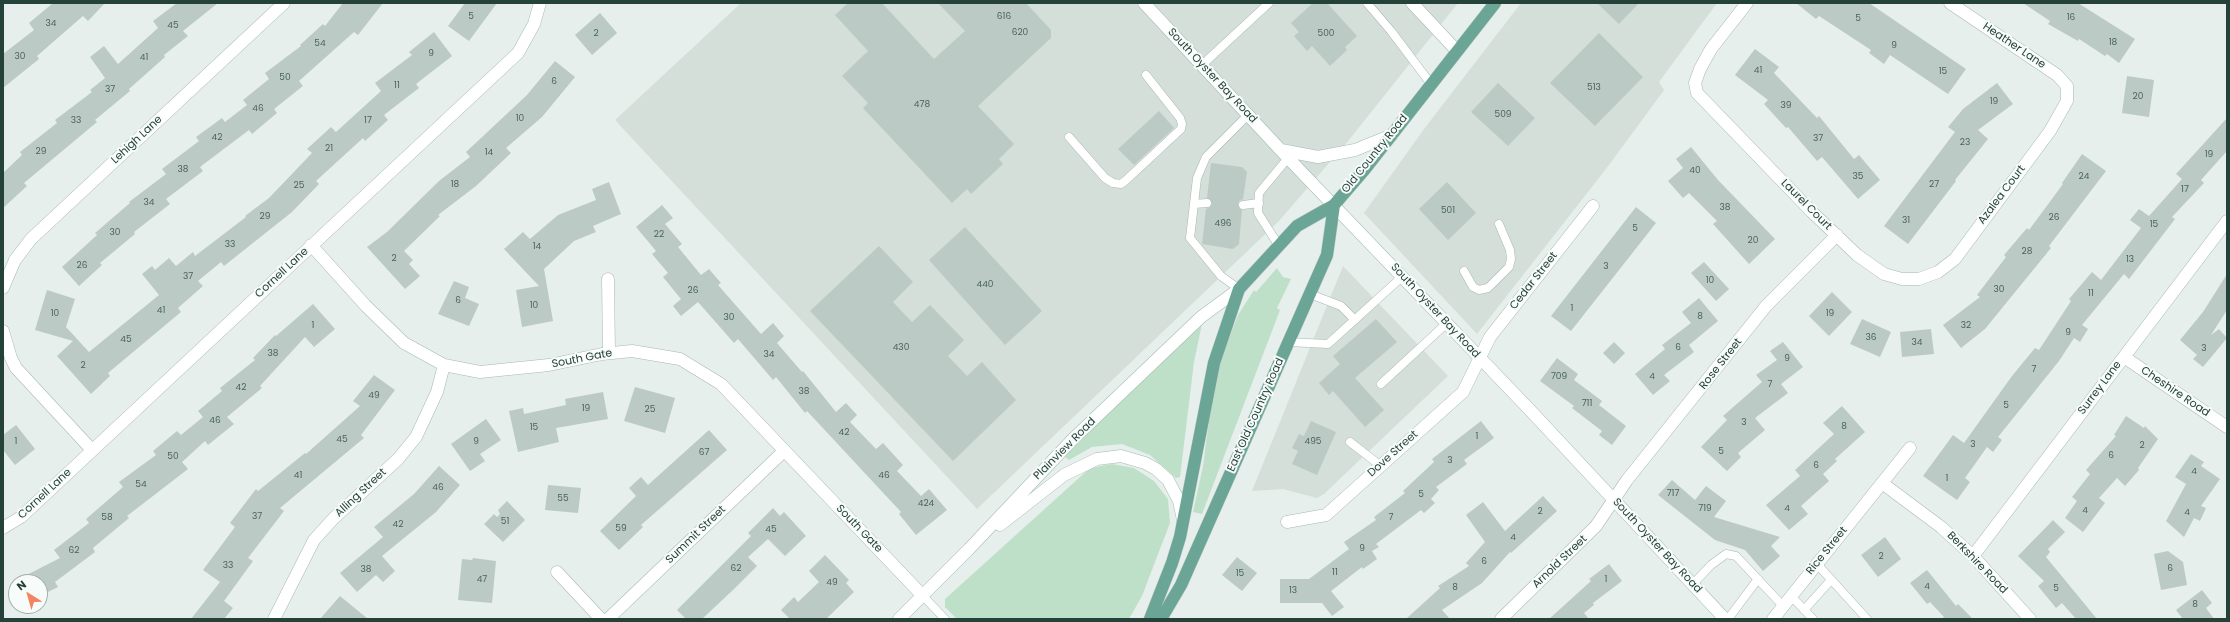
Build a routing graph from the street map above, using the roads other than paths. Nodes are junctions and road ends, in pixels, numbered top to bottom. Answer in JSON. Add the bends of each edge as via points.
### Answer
{"nodes":[{"id":1,"x":284,"y":3,"type":"edge"},
{"id":2,"x":540,"y":3,"type":"edge"},
{"id":3,"x":1144,"y":3,"type":"edge"},
{"id":4,"x":1269,"y":3,"type":"edge"},
{"id":5,"x":1367,"y":3,"type":"edge"},
{"id":6,"x":1412,"y":3,"type":"edge"},
{"id":7,"x":1495,"y":3,"type":"edge"},
{"id":8,"x":1747,"y":3,"type":"edge"},
{"id":9,"x":1950,"y":3,"type":"edge"},
{"id":10,"x":1457,"y":51,"type":"junction"},
{"id":11,"x":1202,"y":65,"type":"junction"},
{"id":12,"x":1146,"y":75,"type":"dead end"},
{"id":13,"x":1431,"y":84,"type":"junction"},
{"id":14,"x":2067,"y":95,"type":"joint"},
{"id":15,"x":1248,"y":115,"type":"junction"},
{"id":16,"x":1392,"y":135,"type":"junction"},
{"id":17,"x":1069,"y":136,"type":"dead end"},
{"id":18,"x":1284,"y":154,"type":"junction"},
{"id":19,"x":1207,"y":203,"type":"dead end"},
{"id":20,"x":1194,"y":204,"type":"junction"},
{"id":21,"x":1259,"y":204,"type":"junction"},
{"id":22,"x":1243,"y":205,"type":"dead end"},
{"id":23,"x":1334,"y":205,"type":"junction"},
{"id":24,"x":1593,"y":206,"type":"dead end"},
{"id":25,"x":2227,"y":221,"type":"edge"},
{"id":26,"x":1499,"y":224,"type":"dead end"},
{"id":27,"x":1837,"y":235,"type":"junction"},
{"id":28,"x":311,"y":245,"type":"junction"},
{"id":29,"x":1279,"y":246,"type":"junction"},
{"id":30,"x":1464,"y":271,"type":"dead end"},
{"id":31,"x":1403,"y":276,"type":"junction"},
{"id":32,"x":608,"y":279,"type":"dead end"},
{"id":33,"x":1919,"y":279,"type":"joint"},
{"id":34,"x":3,"y":288,"type":"edge"},
{"id":35,"x":1239,"y":289,"type":"junction"},
{"id":36,"x":1310,"y":294,"type":"junction"},
{"id":37,"x":1354,"y":320,"type":"junction"},
{"id":38,"x":1447,"y":323,"type":"junction"},
{"id":39,"x":3,"y":331,"type":"edge"},
{"id":40,"x":1288,"y":342,"type":"junction"},
{"id":41,"x":609,"y":353,"type":"junction"},
{"id":42,"x":2124,"y":357,"type":"junction"},
{"id":43,"x":1480,"y":360,"type":"junction"},
{"id":44,"x":444,"y":365,"type":"junction"},
{"id":45,"x":1381,"y":384,"type":"dead end"},
{"id":46,"x":2227,"y":427,"type":"edge"},
{"id":47,"x":1350,"y":442,"type":"dead end"},
{"id":48,"x":1910,"y":448,"type":"dead end"},
{"id":49,"x":92,"y":450,"type":"junction"},
{"id":50,"x":784,"y":451,"type":"junction"},
{"id":51,"x":1381,"y":466,"type":"junction"},
{"id":52,"x":1882,"y":483,"type":"junction"},
{"id":53,"x":1614,"y":500,"type":"junction"},
{"id":54,"x":1183,"y":521,"type":"junction"},
{"id":55,"x":1287,"y":522,"type":"dead end"},
{"id":56,"x":3,"y":528,"type":"edge"},
{"id":57,"x":969,"y":549,"type":"junction"},
{"id":58,"x":1973,"y":556,"type":"junction"},
{"id":59,"x":1817,"y":564,"type":"junction"},
{"id":60,"x":557,"y":572,"type":"dead end"},
{"id":61,"x":1758,"y":579,"type":"junction"},
{"id":62,"x":1831,"y":580,"type":"junction"},
{"id":63,"x":1693,"y":584,"type":"junction"},
{"id":64,"x":922,"y":595,"type":"junction"},
{"id":65,"x":1791,"y":596,"type":"junction"},
{"id":66,"x":1783,"y":606,"type":"junction"},
{"id":67,"x":1804,"y":610,"type":"junction"},
{"id":68,"x":274,"y":619,"type":"edge"},
{"id":69,"x":601,"y":619,"type":"edge"},
{"id":70,"x":608,"y":619,"type":"edge"},
{"id":71,"x":898,"y":619,"type":"edge"},
{"id":72,"x":945,"y":619,"type":"edge"},
{"id":73,"x":1150,"y":619,"type":"edge"},
{"id":74,"x":1161,"y":619,"type":"edge"},
{"id":75,"x":1501,"y":619,"type":"edge"},
{"id":76,"x":1727,"y":619,"type":"edge"},
{"id":77,"x":1773,"y":619,"type":"edge"},
{"id":78,"x":1813,"y":619,"type":"edge"},
{"id":79,"x":1867,"y":619,"type":"edge"},
{"id":80,"x":2030,"y":619,"type":"edge"}],
"edges":[{"from":1,"to":34,"type":"street","name":"Lehigh Lane","via":[[31,239],[15,260]]},
{"from":2,"to":28,"type":"street","name":"Cornell Lane","via":[[534,24],[518,53]]},
{"from":3,"to":11,"type":"street","name":"South Oyster Bay Road"},
{"from":4,"to":11,"type":"lane"},
{"from":5,"to":13,"type":"lane"},
{"from":6,"to":10,"type":"street"},
{"from":7,"to":10,"type":"main road","name":"Old Country Road"},
{"from":8,"to":27,"type":"street","name":"Laurel Court","via":[[1711,49],[1695,83],[1697,93]]},
{"from":9,"to":14,"type":"street","name":"Heather Lane","via":[[2057,75],[2067,86]]},
{"from":10,"to":13,"type":"main road","name":"Old Country Road"},
{"from":11,"to":15,"type":"street","name":"South Oyster Bay Road"},
{"from":12,"to":17,"type":"lane","via":[[1182,124],[1181,129],[1125,181],[1121,184],[1113,183],[1105,178]]},
{"from":13,"to":16,"type":"main road","name":"Old Country Road"},
{"from":14,"to":33,"type":"street","name":"Azalea Court","via":[[2067,101],[2050,131],[1954,259],[1938,272]]},
{"from":15,"to":18,"type":"street","name":"South Oyster Bay Road"},
{"from":15,"to":20,"type":"lane","via":[[1206,157],[1196,178]]},
{"from":16,"to":18,"type":"street","via":[[1355,150],[1318,157]]},
{"from":16,"to":23,"type":"main road","name":"Old Country Road"},
{"from":18,"to":21,"type":"lane","via":[[1259,193]]},
{"from":18,"to":23,"type":"street","name":"South Oyster Bay Road"},
{"from":19,"to":20,"type":"lane"},
{"from":20,"to":35,"type":"lane","via":[[1190,238],[1221,276]]},
{"from":21,"to":22,"type":"lane"},
{"from":21,"to":29,"type":"lane","via":[[1258,213]]},
{"from":23,"to":29,"type":"main road","name":"Old Country Road","via":[[1297,226]]},
{"from":23,"to":31,"type":"street","name":"South Oyster Bay Road"},
{"from":23,"to":36,"type":"main road","name":"East Old Country Road","via":[[1327,255]]},
{"from":24,"to":43,"type":"street","name":"Cedar Street","via":[[1490,337]]},
{"from":25,"to":42,"type":"street","name":"Surrey Lane"},
{"from":26,"to":30,"type":"lane","via":[[1510,250],[1511,259],[1508,266],[1488,288],[1479,290],[1472,287]]},
{"from":27,"to":33,"type":"street","name":"Laurel Court","via":[[1857,255],[1884,274],[1902,279]]},
{"from":27,"to":53,"type":"street","name":"Rose Street","via":[[1766,306]]},
{"from":28,"to":44,"type":"street","name":"South Gate","via":[[366,306],[404,343]]},
{"from":28,"to":49,"type":"street","name":"Cornell Lane"},
{"from":29,"to":35,"type":"main road","name":"Old Country Road"},
{"from":31,"to":37,"type":"lane"},
{"from":31,"to":38,"type":"street","name":"South Oyster Bay Road"},
{"from":32,"to":41,"type":"street"},
{"from":35,"to":54,"type":"main road","via":[[1214,363]]},
{"from":35,"to":57,"type":"street","name":"Plainview Road","via":[[1201,317],[1072,440]]},
{"from":36,"to":37,"type":"lane","via":[[1341,306]]},
{"from":36,"to":40,"type":"main road","name":"East Old Country Road"},
{"from":37,"to":40,"type":"lane","via":[[1328,344]]},
{"from":38,"to":43,"type":"street","name":"South Oyster Bay Road"},
{"from":38,"to":45,"type":"lane"},
{"from":39,"to":49,"type":"street","via":[[16,368]]},
{"from":40,"to":74,"type":"main road","name":"East Old Country Road","via":[[1181,585]]},
{"from":41,"to":44,"type":"street","name":"South Gate","via":[[549,365],[480,372]]},
{"from":41,"to":50,"type":"street","name":"South Gate","via":[[632,351],[680,358],[722,384]]},
{"from":42,"to":46,"type":"street","name":"Cheshire Road"},
{"from":42,"to":58,"type":"street","name":"Surrey Lane"},
{"from":43,"to":51,"type":"street","name":"Dove Street","via":[[1463,392]]},
{"from":43,"to":53,"type":"street","name":"South Oyster Bay Road"},
{"from":44,"to":68,"type":"street","name":"Alling Street","via":[[437,392],[416,437],[398,459],[314,540]]},
{"from":47,"to":51,"type":"lane"},
{"from":48,"to":52,"type":"street","name":"Rice Street"},
{"from":49,"to":56,"type":"street","name":"Cornell Lane","via":[[21,517]]},
{"from":50,"to":64,"type":"street","name":"South Gate"},
{"from":50,"to":70,"type":"street","name":"Summit Street"},
{"from":51,"to":55,"type":"street","name":"Dove Street","via":[[1326,515]]},
{"from":52,"to":58,"type":"street","name":"Berkshire Road","via":[[1941,527]]},
{"from":52,"to":59,"type":"street","name":"Rice Street"},
{"from":53,"to":63,"type":"street","name":"South Oyster Bay Road"},
{"from":53,"to":75,"type":"street","name":"Arnold Street","via":[[1596,526]]},
{"from":54,"to":57,"type":"street","via":[[1174,489],[1156,469],[1134,459],[1110,456],[1087,462],[1064,475]]},
{"from":54,"to":73,"type":"main road","via":[[1172,562]]},
{"from":57,"to":64,"type":"street","name":"Plainview Road"},
{"from":58,"to":80,"type":"street","name":"Berkshire Road"},
{"from":59,"to":62,"type":"lane"},
{"from":59,"to":65,"type":"street","name":"Rice Street"},
{"from":60,"to":69,"type":"street"},
{"from":61,"to":63,"type":"lane","via":[[1736,556],[1726,554]]},
{"from":61,"to":66,"type":"lane"},
{"from":61,"to":76,"type":"lane"},
{"from":62,"to":67,"type":"lane"},
{"from":62,"to":79,"type":"lane"},
{"from":63,"to":76,"type":"street","name":"South Oyster Bay Road"},
{"from":64,"to":71,"type":"street","name":"Plainview Road"},
{"from":64,"to":72,"type":"lane"},
{"from":65,"to":66,"type":"street","name":"Rice Street"},
{"from":65,"to":67,"type":"lane"},
{"from":66,"to":77,"type":"street","name":"Rice Street"},
{"from":67,"to":78,"type":"lane"}]}
